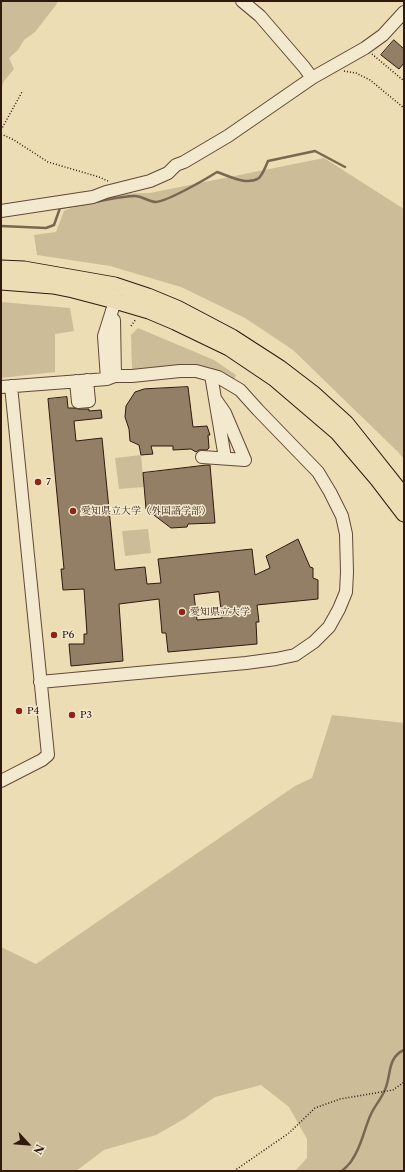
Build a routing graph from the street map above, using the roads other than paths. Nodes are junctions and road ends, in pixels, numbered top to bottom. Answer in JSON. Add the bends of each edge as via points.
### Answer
{"nodes":[{"id":1,"x":242,"y":1,"type":"edge"},
{"id":2,"x":404,"y":12,"type":"edge"},
{"id":3,"x":312,"y":78,"type":"junction"},
{"id":4,"x":1,"y":211,"type":"edge"},
{"id":5,"x":1,"y":268,"type":"edge"},
{"id":6,"x":1,"y":282,"type":"edge"},
{"id":7,"x":115,"y":285,"type":"junction"},
{"id":8,"x":115,"y":301,"type":"junction"},
{"id":9,"x":211,"y":375,"type":"junction"},
{"id":10,"x":111,"y":378,"type":"junction"},
{"id":11,"x":6,"y":387,"type":"edge"},
{"id":12,"x":216,"y":400,"type":"junction"},
{"id":13,"x":202,"y":457,"type":"dead end"},
{"id":14,"x":225,"y":458,"type":"junction"},
{"id":15,"x":404,"y":496,"type":"edge"},
{"id":16,"x":404,"y":514,"type":"edge"},
{"id":17,"x":40,"y":682,"type":"junction"},
{"id":18,"x":1,"y":782,"type":"edge"}],
"edges":[{"from":1,"to":3,"type":"street","via":[[260,16]]},
{"from":2,"to":3,"type":"street","via":[[383,35]]},
{"from":3,"to":4,"type":"street","via":[[228,136],[150,181],[106,192],[93,198]]},
{"from":5,"to":7,"type":"main road","via":[[24,269]]},
{"from":6,"to":8,"type":"main road","via":[[66,289]]},
{"from":7,"to":8,"type":"street"},
{"from":7,"to":15,"type":"main road","via":[[177,308],[232,337],[280,368],[346,423]]},
{"from":8,"to":10,"type":"street","via":[[104,336]]},
{"from":8,"to":16,"type":"main road","via":[[176,322],[229,348],[275,379],[337,432]]},
{"from":9,"to":10,"type":"street","via":[[196,371],[180,371]]},
{"from":9,"to":12,"type":"street"},
{"from":9,"to":17,"type":"street","via":[[240,390],[318,472],[342,516],[346,534],[346,592],[329,627],[314,642],[294,655],[276,659]]},
{"from":10,"to":11,"type":"street"},
{"from":11,"to":17,"type":"street"},
{"from":12,"to":14,"type":"street"},
{"from":12,"to":14,"type":"street","via":[[225,413],[245,460]]},
{"from":13,"to":14,"type":"street"},
{"from":17,"to":18,"type":"street","via":[[48,755]]}]}
